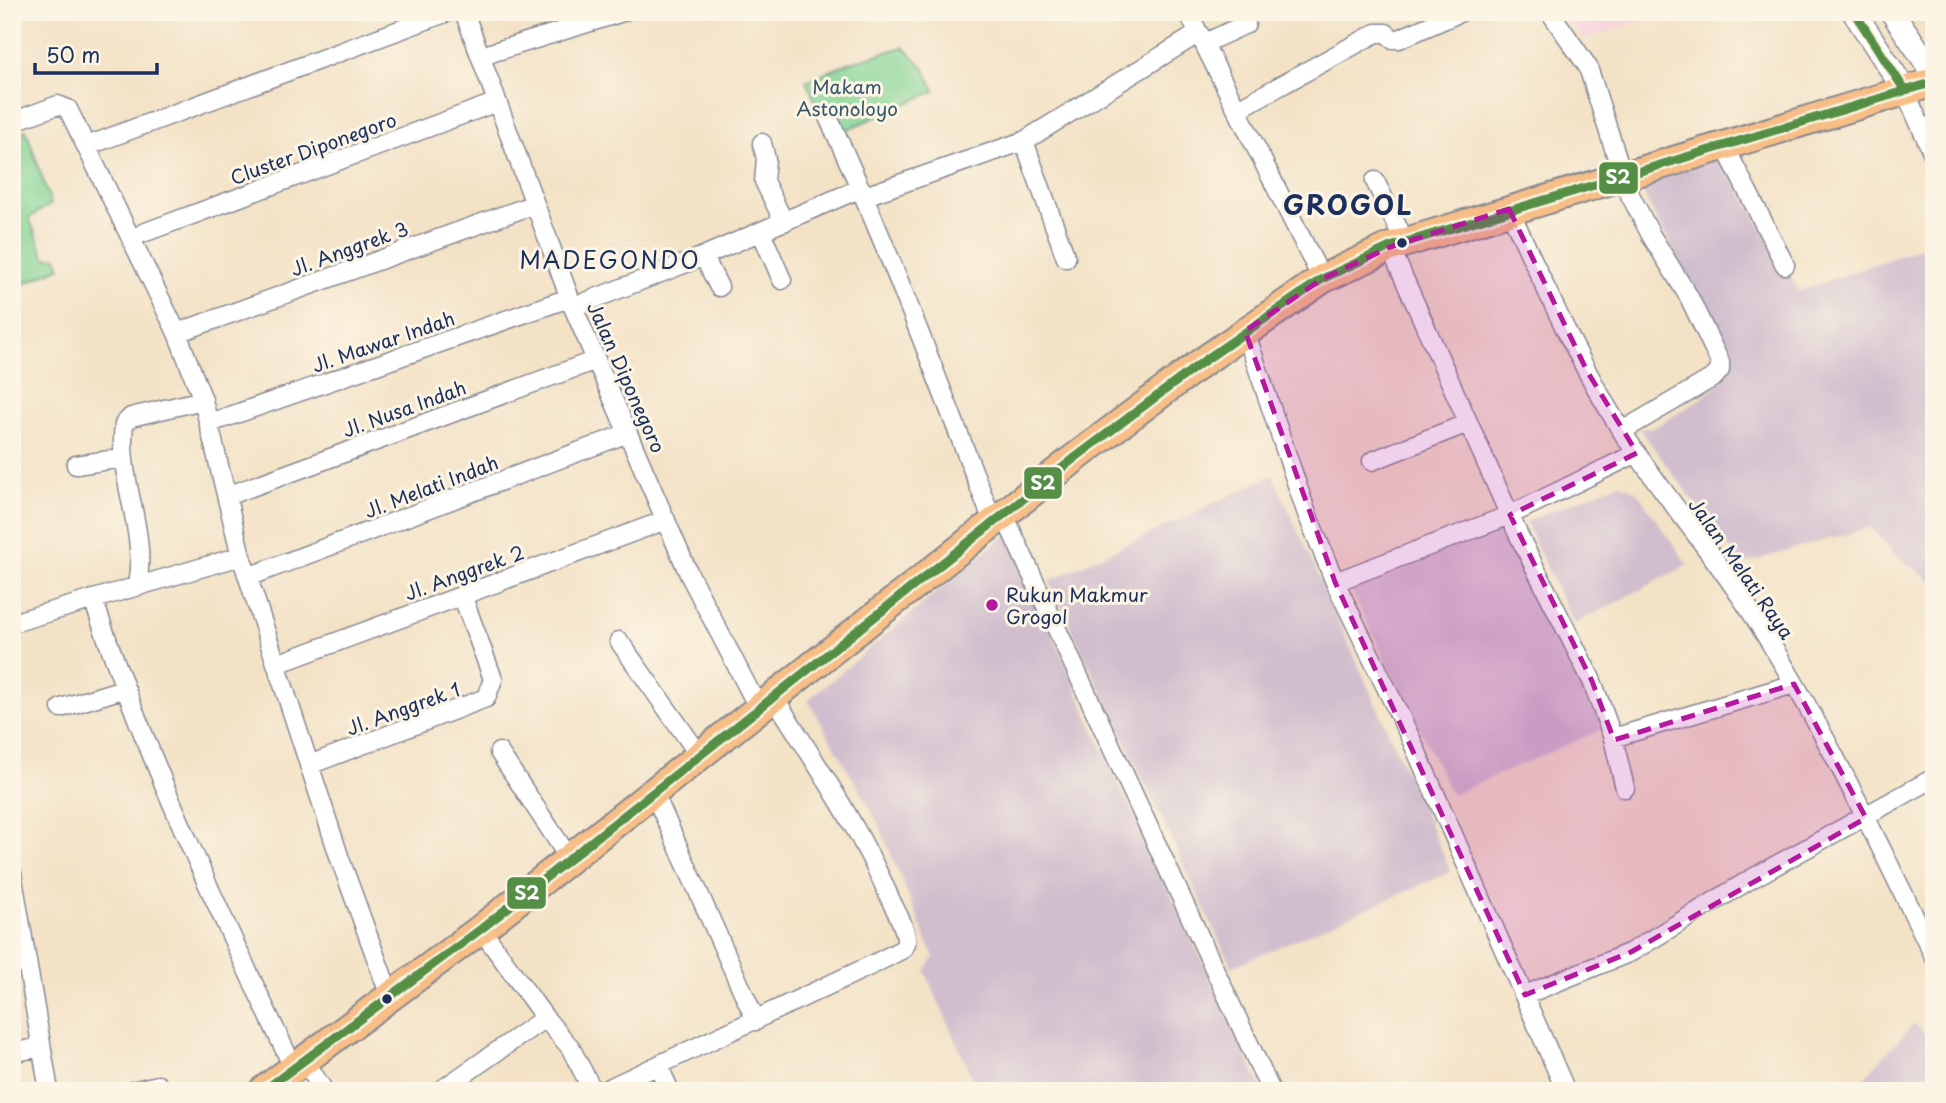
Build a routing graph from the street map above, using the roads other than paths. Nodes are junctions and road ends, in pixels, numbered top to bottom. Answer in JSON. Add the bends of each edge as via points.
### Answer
{"nodes":[{"id":1,"x":624,"y":12,"type":"edge"},
{"id":2,"x":1188,"y":12,"type":"edge"},
{"id":3,"x":1461,"y":12,"type":"edge"},
{"id":4,"x":1550,"y":12,"type":"edge"},
{"id":5,"x":1854,"y":12,"type":"edge"},
{"id":6,"x":1892,"y":12,"type":"edge"},
{"id":7,"x":463,"y":13,"type":"edge"},
{"id":8,"x":1245,"y":24,"type":"dead end"},
{"id":9,"x":1202,"y":38,"type":"junction"},
{"id":10,"x":481,"y":56,"type":"junction"},
{"id":11,"x":1934,"y":74,"type":"edge"},
{"id":12,"x":1934,"y":82,"type":"edge"},
{"id":13,"x":1904,"y":89,"type":"junction"},
{"id":14,"x":498,"y":102,"type":"junction"},
{"id":15,"x":1238,"y":109,"type":"junction"},
{"id":16,"x":827,"y":115,"type":"dead end"},
{"id":17,"x":12,"y":122,"type":"edge"},
{"id":18,"x":1024,"y":141,"type":"junction"},
{"id":19,"x":762,"y":143,"type":"dead end"},
{"id":20,"x":1724,"y":145,"type":"junction"},
{"id":21,"x":87,"y":146,"type":"junction"},
{"id":22,"x":1934,"y":156,"type":"edge"},
{"id":23,"x":1623,"y":174,"type":"junction"},
{"id":24,"x":1375,"y":181,"type":"dead end"},
{"id":25,"x":863,"y":192,"type":"junction"},
{"id":26,"x":534,"y":204,"type":"junction"},
{"id":27,"x":1509,"y":209,"type":"junction"},
{"id":28,"x":784,"y":222,"type":"junction"},
{"id":29,"x":761,"y":232,"type":"junction"},
{"id":30,"x":143,"y":233,"type":"dead end"},
{"id":31,"x":1397,"y":244,"type":"junction"},
{"id":32,"x":704,"y":257,"type":"junction"},
{"id":33,"x":1066,"y":258,"type":"dead end"},
{"id":34,"x":1785,"y":265,"type":"dead end"},
{"id":35,"x":1322,"y":279,"type":"junction"},
{"id":36,"x":782,"y":280,"type":"dead end"},
{"id":37,"x":719,"y":287,"type":"dead end"},
{"id":38,"x":571,"y":302,"type":"junction"},
{"id":39,"x":1245,"y":331,"type":"junction"},
{"id":40,"x":177,"y":332,"type":"junction"},
{"id":41,"x":596,"y":360,"type":"junction"},
{"id":42,"x":203,"y":400,"type":"junction"},
{"id":43,"x":211,"y":423,"type":"junction"},
{"id":44,"x":1468,"y":423,"type":"junction"},
{"id":45,"x":1622,"y":431,"type":"junction"},
{"id":46,"x":628,"y":433,"type":"junction"},
{"id":47,"x":1637,"y":453,"type":"junction"},
{"id":48,"x":123,"y":458,"type":"junction"},
{"id":49,"x":1372,"y":461,"type":"dead end"},
{"id":50,"x":76,"y":465,"type":"dead end"},
{"id":51,"x":227,"y":496,"type":"junction"},
{"id":52,"x":1510,"y":515,"type":"junction"},
{"id":53,"x":999,"y":519,"type":"junction"},
{"id":54,"x":666,"y":520,"type":"junction"},
{"id":55,"x":241,"y":556,"type":"junction"},
{"id":56,"x":248,"y":578,"type":"junction"},
{"id":57,"x":1335,"y":582,"type":"junction"},
{"id":58,"x":137,"y":586,"type":"junction"},
{"id":59,"x":461,"y":596,"type":"junction"},
{"id":60,"x":93,"y":599,"type":"junction"},
{"id":61,"x":22,"y":621,"type":"edge"},
{"id":62,"x":619,"y":642,"type":"dead end"},
{"id":63,"x":276,"y":664,"type":"junction"},
{"id":64,"x":1794,"y":684,"type":"junction"},
{"id":65,"x":123,"y":689,"type":"junction"},
{"id":66,"x":767,"y":703,"type":"junction"},
{"id":67,"x":61,"y":708,"type":"dead end"},
{"id":68,"x":1613,"y":738,"type":"junction"},
{"id":69,"x":499,"y":752,"type":"dead end"},
{"id":70,"x":700,"y":756,"type":"junction"},
{"id":71,"x":309,"y":765,"type":"junction"},
{"id":72,"x":1934,"y":778,"type":"edge"},
{"id":73,"x":1625,"y":788,"type":"dead end"},
{"id":74,"x":654,"y":793,"type":"junction"},
{"id":75,"x":1866,"y":818,"type":"junction"},
{"id":76,"x":569,"y":858,"type":"junction"},
{"id":77,"x":12,"y":873,"type":"edge"},
{"id":78,"x":481,"y":929,"type":"junction"},
{"id":79,"x":1934,"y":956,"type":"edge"},
{"id":80,"x":1525,"y":995,"type":"junction"},
{"id":81,"x":390,"y":996,"type":"junction"},
{"id":82,"x":545,"y":1018,"type":"junction"},
{"id":83,"x":756,"y":1021,"type":"junction"},
{"id":84,"x":40,"y":1047,"type":"junction"},
{"id":85,"x":12,"y":1053,"type":"edge"},
{"id":86,"x":299,"y":1064,"type":"junction"},
{"id":87,"x":658,"y":1065,"type":"junction"},
{"id":88,"x":158,"y":1085,"type":"dead end"},
{"id":89,"x":48,"y":1091,"type":"edge"},
{"id":90,"x":132,"y":1091,"type":"edge"},
{"id":91,"x":263,"y":1091,"type":"edge"},
{"id":92,"x":324,"y":1091,"type":"edge"},
{"id":93,"x":440,"y":1091,"type":"edge"},
{"id":94,"x":593,"y":1091,"type":"edge"},
{"id":95,"x":603,"y":1091,"type":"edge"},
{"id":96,"x":670,"y":1091,"type":"edge"},
{"id":97,"x":1271,"y":1091,"type":"edge"},
{"id":98,"x":1566,"y":1091,"type":"edge"}],
"edges":[{"from":1,"to":10,"type":"street"},
{"from":2,"to":9,"type":"street"},
{"from":3,"to":15,"type":"street","via":[[1399,39],[1376,33]]},
{"from":4,"to":23,"type":"street","via":[[1588,67]]},
{"from":5,"to":13,"type":"street"},
{"from":6,"to":11,"type":"street"},
{"from":7,"to":10,"type":"street","name":"Jalan Diponegoro"},
{"from":7,"to":21,"type":"street"},
{"from":8,"to":9,"type":"street","name":"Jl. Mawar Indah"},
{"from":9,"to":15,"type":"street"},
{"from":9,"to":18,"type":"street","name":"Jl. Mawar Indah"},
{"from":10,"to":14,"type":"street","name":"Jalan Diponegoro"},
{"from":12,"to":13,"type":"main road"},
{"from":13,"to":20,"type":"main road"},
{"from":13,"to":22,"type":"street"},
{"from":14,"to":26,"type":"street","name":"Jalan Diponegoro"},
{"from":14,"to":30,"type":"street","name":"Cluster Diponegoro"},
{"from":15,"to":35,"type":"street"},
{"from":16,"to":25,"type":"street"},
{"from":17,"to":21,"type":"street","via":[[64,106]]},
{"from":18,"to":25,"type":"street","name":"Jl. Mawar Indah"},
{"from":18,"to":33,"type":"street"},
{"from":19,"to":28,"type":"street","via":[[764,181]]},
{"from":20,"to":23,"type":"main road"},
{"from":20,"to":34,"type":"street"},
{"from":21,"to":40,"type":"street"},
{"from":23,"to":27,"type":"main road"},
{"from":23,"to":45,"type":"street","via":[[1652,237],[1715,347],[1720,370]]},
{"from":24,"to":31,"type":"street"},
{"from":25,"to":28,"type":"street","name":"Jl. Mawar Indah"},
{"from":25,"to":53,"type":"street","via":[[940,388]]},
{"from":26,"to":38,"type":"street","name":"Jalan Diponegoro"},
{"from":26,"to":40,"type":"street","name":"Jl. Anggrek 3"},
{"from":27,"to":31,"type":"main road"},
{"from":27,"to":45,"type":"street","name":"Jalan Melati Raya","via":[[1555,308]]},
{"from":28,"to":29,"type":"street","name":"Jl. Mawar Indah"},
{"from":29,"to":32,"type":"street","name":"Jl. Mawar Indah"},
{"from":29,"to":36,"type":"street"},
{"from":31,"to":35,"type":"main road"},
{"from":31,"to":44,"type":"street"},
{"from":32,"to":37,"type":"street"},
{"from":32,"to":38,"type":"street","name":"Jl. Mawar Indah"},
{"from":35,"to":39,"type":"main road"},
{"from":38,"to":41,"type":"street","name":"Jalan Diponegoro"},
{"from":38,"to":43,"type":"street","name":"Jl. Mawar Indah"},
{"from":39,"to":53,"type":"main road"},
{"from":39,"to":57,"type":"street"},
{"from":40,"to":42,"type":"street"},
{"from":41,"to":46,"type":"street","name":"Jalan Diponegoro"},
{"from":41,"to":51,"type":"street","name":"Jl. Nusa Indah"},
{"from":42,"to":43,"type":"street"},
{"from":42,"to":48,"type":"street","via":[[127,420]]},
{"from":43,"to":51,"type":"street"},
{"from":44,"to":49,"type":"street"},
{"from":44,"to":52,"type":"street"},
{"from":45,"to":47,"type":"street","name":"Jalan Melati Raya"},
{"from":46,"to":54,"type":"street","name":"Jalan Diponegoro"},
{"from":46,"to":56,"type":"street","name":"Jl. Melati Indah"},
{"from":47,"to":52,"type":"street"},
{"from":47,"to":64,"type":"street","name":"Jalan Melati Raya","via":[[1750,611]]},
{"from":48,"to":50,"type":"street"},
{"from":48,"to":58,"type":"street","via":[[140,534]]},
{"from":51,"to":55,"type":"street"},
{"from":52,"to":57,"type":"street"},
{"from":52,"to":68,"type":"street","via":[[1592,681]]},
{"from":53,"to":66,"type":"main road"},
{"from":53,"to":97,"type":"street"},
{"from":54,"to":59,"type":"street","name":"Jl. Anggrek 2"},
{"from":54,"to":66,"type":"street","name":"Jalan Diponegoro","via":[[705,605]]},
{"from":55,"to":56,"type":"street"},
{"from":55,"to":58,"type":"street"},
{"from":56,"to":63,"type":"street"},
{"from":57,"to":80,"type":"street"},
{"from":58,"to":60,"type":"street"},
{"from":59,"to":63,"type":"street","name":"Jl. Anggrek 2"},
{"from":59,"to":71,"type":"street","name":"Jl. Anggrek 1","via":[[493,679],[486,698]]},
{"from":60,"to":61,"type":"street"},
{"from":60,"to":65,"type":"street"},
{"from":62,"to":70,"type":"street"},
{"from":63,"to":71,"type":"street"},
{"from":64,"to":68,"type":"street"},
{"from":64,"to":75,"type":"street","name":"Jalan Melati Raya"},
{"from":65,"to":67,"type":"street"},
{"from":65,"to":86,"type":"street","via":[[202,878]]},
{"from":66,"to":70,"type":"main road"},
{"from":66,"to":83,"type":"street","name":"Jalan Diponegoro","via":[[844,806],[907,938],[903,949]]},
{"from":68,"to":73,"type":"street"},
{"from":69,"to":76,"type":"street"},
{"from":70,"to":74,"type":"main road"},
{"from":71,"to":81,"type":"street"},
{"from":72,"to":75,"type":"street"},
{"from":74,"to":76,"type":"main road"},
{"from":74,"to":83,"type":"street"},
{"from":75,"to":79,"type":"street","name":"Jalan Melati Raya"},
{"from":75,"to":80,"type":"street","via":[[1751,879],[1631,952]]},
{"from":76,"to":78,"type":"main road"},
{"from":77,"to":84,"type":"street"},
{"from":78,"to":81,"type":"main road"},
{"from":78,"to":82,"type":"street"},
{"from":80,"to":98,"type":"street"},
{"from":81,"to":86,"type":"main road"},
{"from":82,"to":93,"type":"street"},
{"from":82,"to":94,"type":"street","via":[[570,1047]]},
{"from":83,"to":87,"type":"street","name":"Jalan Diponegoro"},
{"from":84,"to":85,"type":"street"},
{"from":84,"to":89,"type":"street"},
{"from":86,"to":91,"type":"main road"},
{"from":86,"to":92,"type":"street"},
{"from":87,"to":95,"type":"street","name":"Jalan Diponegoro"},
{"from":87,"to":96,"type":"street"},
{"from":88,"to":90,"type":"street"}]}
